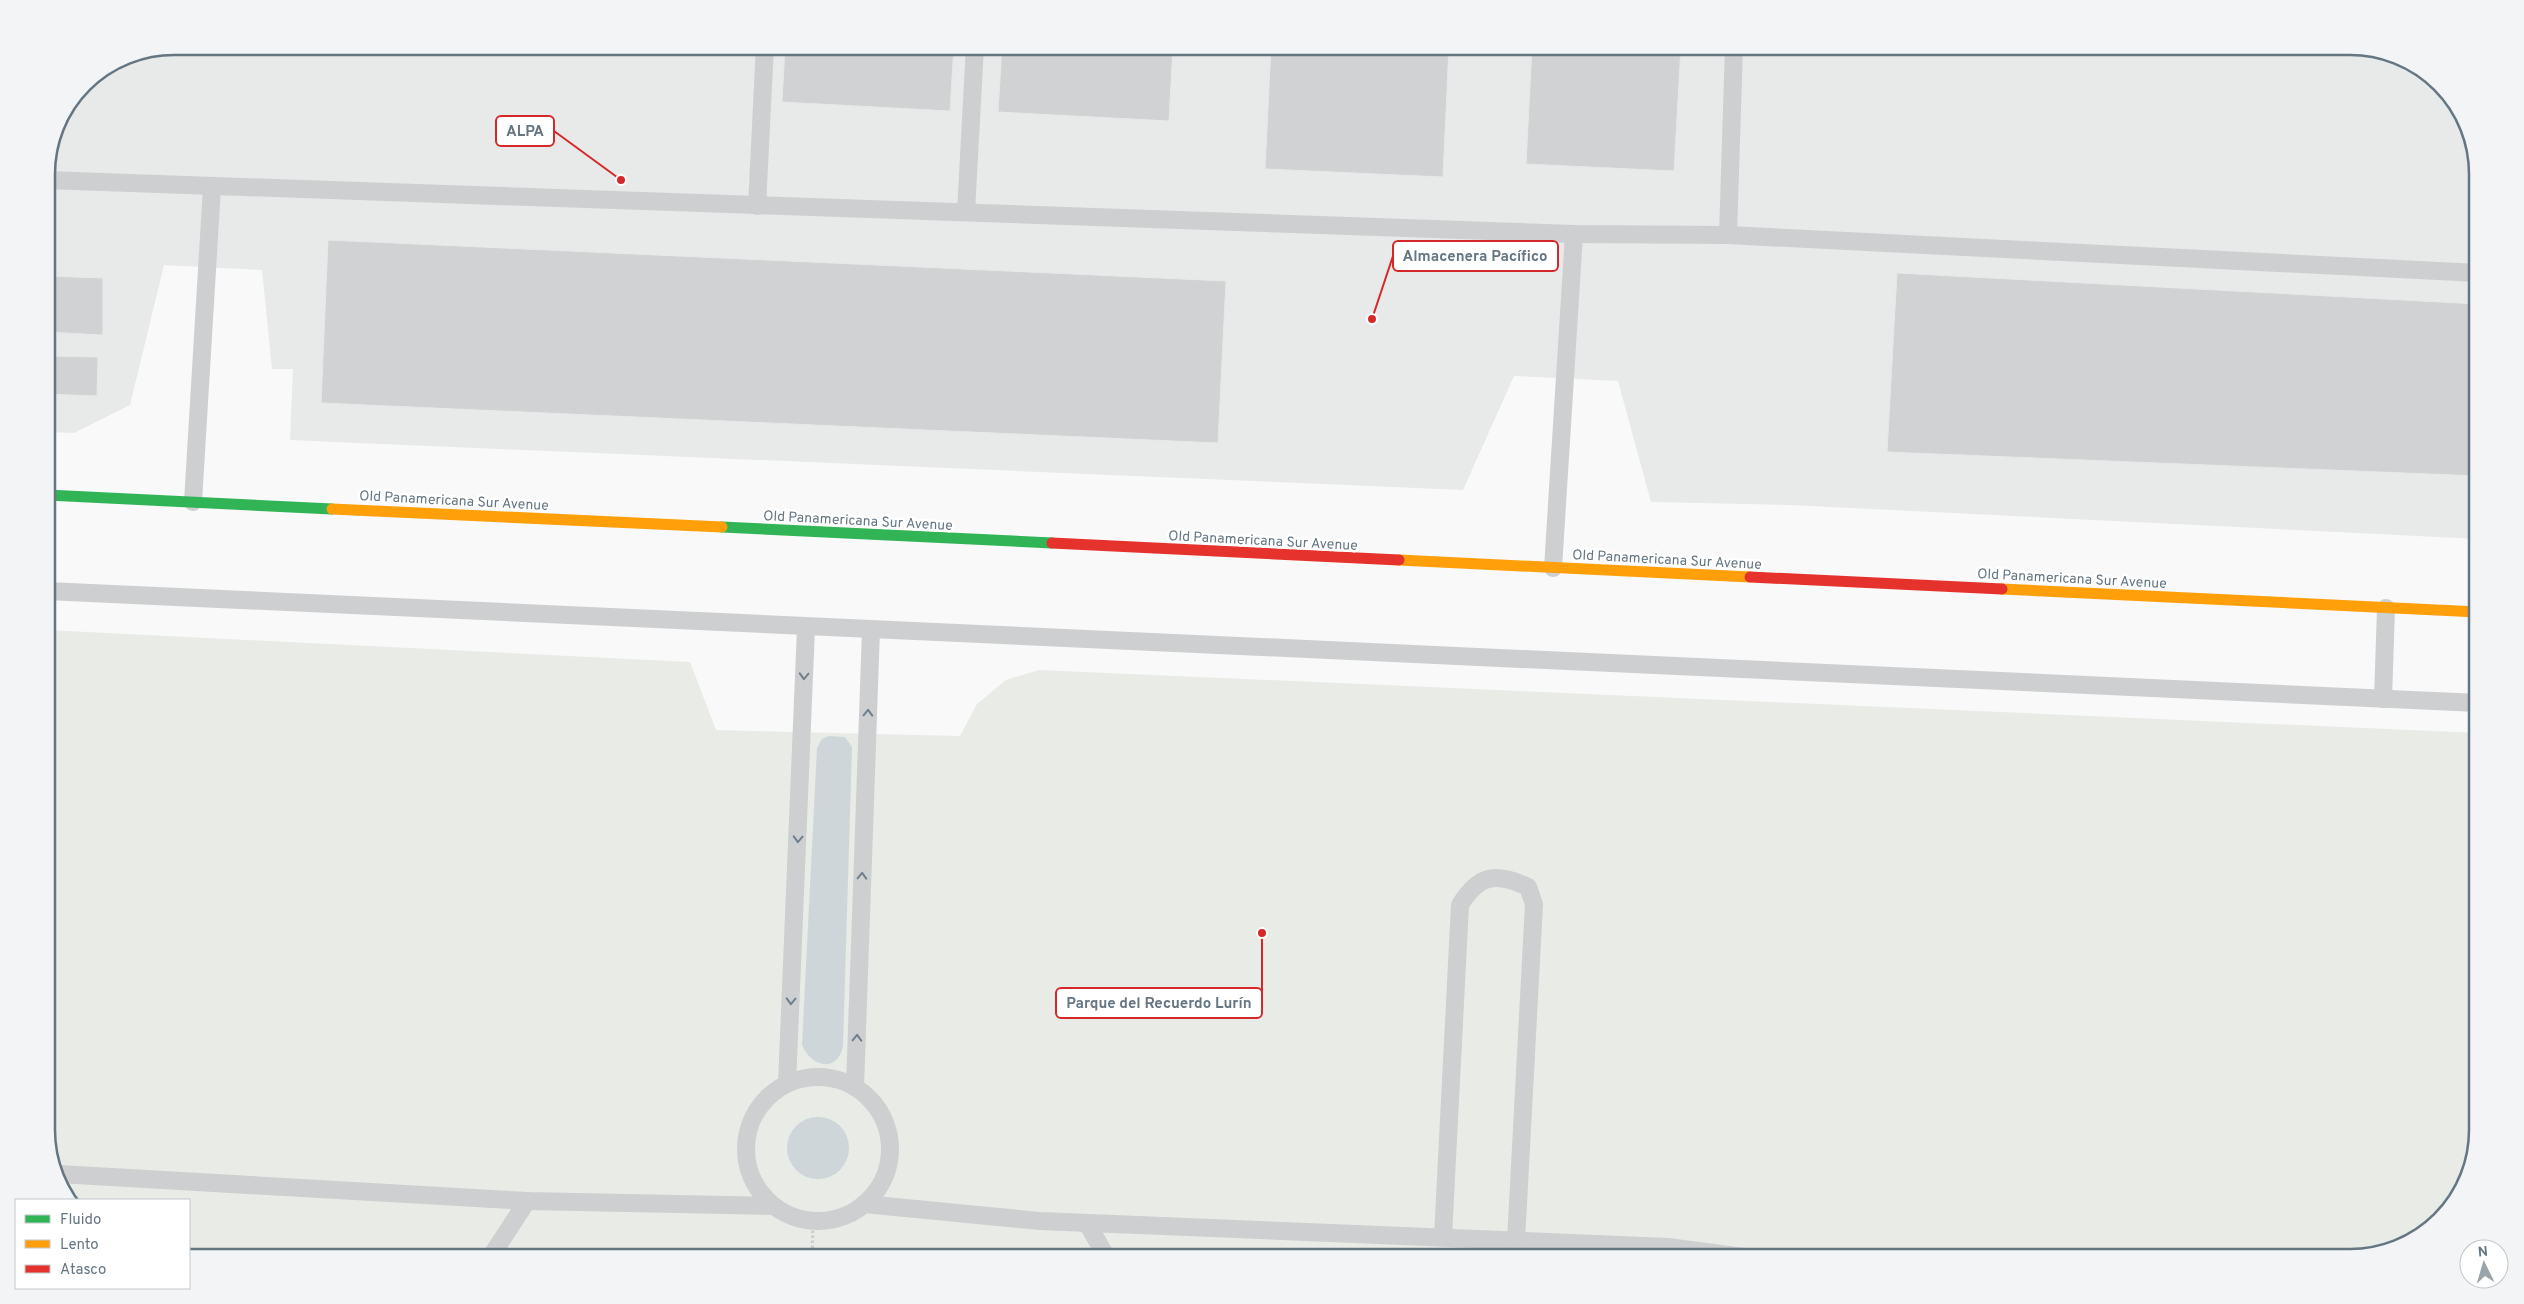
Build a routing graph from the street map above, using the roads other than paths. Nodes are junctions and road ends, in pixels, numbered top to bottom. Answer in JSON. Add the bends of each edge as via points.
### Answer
{"nodes":[{"id":1,"x":764,"y":55,"type":"edge"},
{"id":2,"x":975,"y":55,"type":"edge"},
{"id":3,"x":1734,"y":55,"type":"edge"},
{"id":4,"x":55,"y":180,"type":"edge"},
{"id":5,"x":212,"y":187,"type":"junction"},
{"id":6,"x":756,"y":206,"type":"junction"},
{"id":7,"x":966,"y":212,"type":"junction"},
{"id":8,"x":1574,"y":234,"type":"junction"},
{"id":9,"x":1728,"y":235,"type":"junction"},
{"id":10,"x":2469,"y":273,"type":"edge"},
{"id":11,"x":55,"y":495,"type":"edge"},
{"id":12,"x":193,"y":502,"type":"junction"},
{"id":13,"x":1553,"y":568,"type":"junction"},
{"id":14,"x":55,"y":592,"type":"edge"},
{"id":15,"x":2386,"y":608,"type":"junction"},
{"id":16,"x":2469,"y":612,"type":"edge"},
{"id":17,"x":806,"y":628,"type":"junction"},
{"id":18,"x":872,"y":630,"type":"junction"},
{"id":19,"x":2383,"y":699,"type":"junction"},
{"id":20,"x":2469,"y":703,"type":"edge"},
{"id":21,"x":787,"y":1084,"type":"junction"},
{"id":22,"x":855,"y":1087,"type":"junction"},
{"id":23,"x":64,"y":1174,"type":"edge"},
{"id":24,"x":527,"y":1201,"type":"junction"},
{"id":25,"x":864,"y":1204,"type":"junction"},
{"id":26,"x":773,"y":1206,"type":"junction"},
{"id":27,"x":1087,"y":1222,"type":"junction"},
{"id":28,"x":1443,"y":1238,"type":"junction"},
{"id":29,"x":1516,"y":1241,"type":"junction"},
{"id":30,"x":496,"y":1249,"type":"edge"},
{"id":31,"x":1102,"y":1249,"type":"edge"},
{"id":32,"x":1623,"y":1249,"type":"edge"}],
"edges":[{"from":1,"to":6,"type":"lane"},
{"from":2,"to":7,"type":"lane"},
{"from":3,"to":9,"type":"lane"},
{"from":4,"to":5,"type":"lane"},
{"from":5,"to":6,"type":"lane"},
{"from":5,"to":12,"type":"lane"},
{"from":6,"to":7,"type":"lane"},
{"from":7,"to":8,"type":"lane"},
{"from":8,"to":9,"type":"lane"},
{"from":8,"to":13,"type":"lane"},
{"from":9,"to":10,"type":"lane"},
{"from":11,"to":12,"type":"main road","name":"Old Panamericana Sur Avenue"},
{"from":12,"to":13,"type":"main road","name":"Old Panamericana Sur Avenue"},
{"from":13,"to":15,"type":"main road","name":"Old Panamericana Sur Avenue"},
{"from":14,"to":17,"type":"lane"},
{"from":15,"to":16,"type":"main road","name":"Old Panamericana Sur Avenue"},
{"from":15,"to":19,"type":"lane"},
{"from":17,"to":18,"type":"lane"},
{"from":17,"to":21,"type":"lane","one_way":true},
{"from":18,"to":19,"type":"lane"},
{"from":22,"to":18,"type":"lane","one_way":true},
{"from":19,"to":20,"type":"lane"},
{"from":21,"to":22,"type":"lane","via":[[817,1076],[837,1079]]},
{"from":21,"to":26,"type":"lane","via":[[762,1103],[750,1123],[745,1145],[748,1168],[757,1189]]},
{"from":22,"to":25,"type":"lane","via":[[873,1102],[885,1121],[890,1143],[889,1166],[880,1187]]},
{"from":23,"to":24,"type":"lane"},
{"from":24,"to":26,"type":"lane"},
{"from":24,"to":30,"type":"lane"},
{"from":25,"to":26,"type":"lane","via":[[844,1217],[813,1221],[788,1215]]},
{"from":25,"to":27,"type":"lane","via":[[1040,1221]]},
{"from":27,"to":28,"type":"lane"},
{"from":27,"to":31,"type":"lane"},
{"from":28,"to":29,"type":"lane"},
{"from":28,"to":29,"type":"lane","via":[[1460,906],[1469,891],[1487,878],[1508,878],[1528,888],[1534,904]]},
{"from":29,"to":32,"type":"lane"}]}
